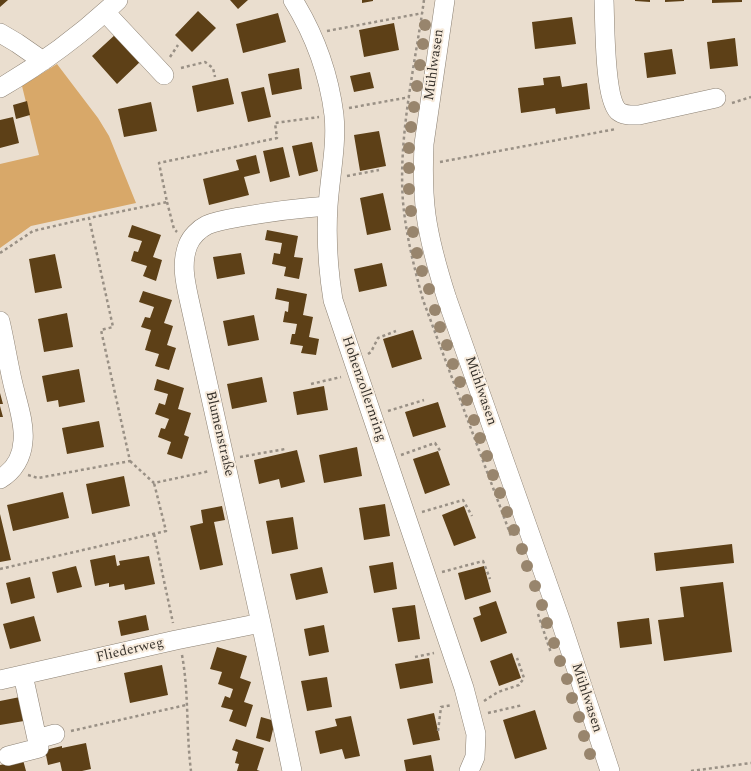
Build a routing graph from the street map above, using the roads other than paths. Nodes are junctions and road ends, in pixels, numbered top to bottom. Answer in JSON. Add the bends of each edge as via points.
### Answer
{"nodes":[{"id":1,"x":293,"y":0,"type":"edge"},
{"id":2,"x":445,"y":0,"type":"edge"},
{"id":3,"x":604,"y":0,"type":"edge"},
{"id":4,"x":112,"y":6,"type":"edge"},
{"id":5,"x":0,"y":33,"type":"edge"},
{"id":6,"x":43,"y":61,"type":"junction"},
{"id":7,"x":173,"y":71,"type":"road end"},
{"id":8,"x":0,"y":88,"type":"edge"},
{"id":9,"x":724,"y":100,"type":"road end"},
{"id":10,"x":328,"y":206,"type":"junction"},
{"id":11,"x":0,"y":321,"type":"edge"},
{"id":12,"x":6,"y":474,"type":"edge"},
{"id":13,"x":261,"y":623,"type":"junction"},
{"id":14,"x":22,"y":675,"type":"junction"},
{"id":15,"x":0,"y":680,"type":"edge"},
{"id":16,"x":55,"y":734,"type":"road end"},
{"id":17,"x":37,"y":739,"type":"junction"},
{"id":18,"x":8,"y":756,"type":"dead end"},
{"id":19,"x":292,"y":771,"type":"edge"},
{"id":20,"x":469,"y":771,"type":"edge"},
{"id":21,"x":610,"y":771,"type":"edge"}],
"edges":[{"from":1,"to":10,"type":"street","name":"Hohenzollernring","via":[[311,35],[324,72],[333,113],[334,159]]},
{"from":2,"to":21,"type":"street","name":"Mühlwasen","via":[[426,123],[423,164],[429,234],[440,277],[556,607]]},
{"from":3,"to":9,"type":"street","via":[[608,83],[614,105],[619,111],[628,115],[639,115]]},
{"from":4,"to":6,"type":"street","via":[[68,44]]},
{"from":4,"to":7,"type":"street"},
{"from":5,"to":6,"type":"street"},
{"from":6,"to":8,"type":"street"},
{"from":10,"to":13,"type":"street","name":"Blumenstraße","via":[[284,210],[206,225],[196,232],[188,244],[184,259],[184,276]]},
{"from":10,"to":20,"type":"street","name":"Hohenzollernring","via":[[328,260],[337,314],[470,708],[476,734],[475,758]]},
{"from":11,"to":12,"type":"street","via":[[23,440],[18,462]]},
{"from":13,"to":14,"type":"street","name":"Fliederweg"},
{"from":13,"to":19,"type":"street","name":"Blumenstraße"},
{"from":14,"to":15,"type":"street","name":"Fliederweg"},
{"from":14,"to":17,"type":"street"},
{"from":16,"to":17,"type":"street"},
{"from":17,"to":18,"type":"street","via":[[39,748]]}]}
